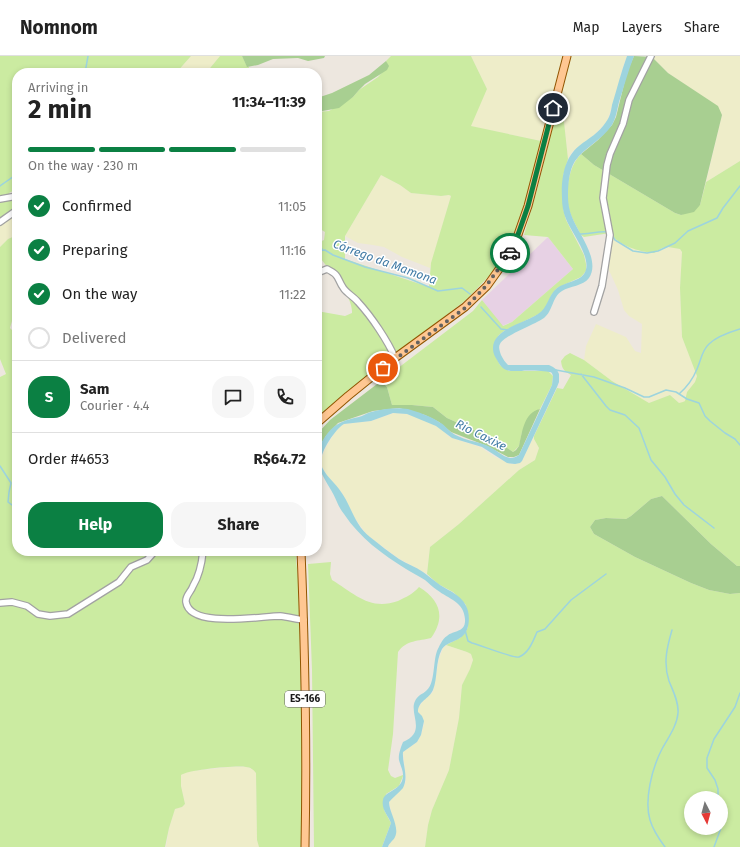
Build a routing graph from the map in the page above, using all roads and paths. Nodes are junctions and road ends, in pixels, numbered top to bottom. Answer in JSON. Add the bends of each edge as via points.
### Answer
{"nodes":[{"id":1,"x":567,"y":56,"type":"edge"},
{"id":2,"x":651,"y":56,"type":"edge"},
{"id":3,"x":12,"y":197,"type":"edge"},
{"id":4,"x":0,"y":199,"type":"edge"},
{"id":5,"x":12,"y":214,"type":"edge"},
{"id":6,"x":0,"y":222,"type":"edge"},
{"id":7,"x":322,"y":271,"type":"edge"},
{"id":8,"x":594,"y":312,"type":"dead end"},
{"id":9,"x":395,"y":358,"type":"junction"},
{"id":10,"x":322,"y":419,"type":"edge"},
{"id":11,"x":151,"y":556,"type":"edge"},
{"id":12,"x":203,"y":556,"type":"edge"},
{"id":13,"x":301,"y":556,"type":"edge"},
{"id":14,"x":0,"y":603,"type":"edge"},
{"id":15,"x":304,"y":620,"type":"junction"},
{"id":16,"x":305,"y":847,"type":"edge"}],
"edges":[{"from":1,"to":9,"type":"main road","via":[[528,206],[514,246],[486,286],[465,308]]},
{"from":2,"to":8,"type":"street","via":[[629,100],[623,124],[607,165],[603,198],[610,235],[602,286]]},
{"from":3,"to":4,"type":"street"},
{"from":5,"to":6,"type":"street"},
{"from":7,"to":9,"type":"street","via":[[327,269],[336,274],[345,290],[358,301],[390,346]]},
{"from":9,"to":10,"type":"main road"},
{"from":11,"to":14,"type":"street","via":[[131,567],[119,582],[68,614],[50,616],[38,614],[27,606],[12,602]]},
{"from":12,"to":15,"type":"street","via":[[186,601],[187,608],[195,615],[241,619],[280,616]]},
{"from":13,"to":15,"type":"main road","number":"ES-166"},
{"from":15,"to":16,"type":"main road","number":"ES-166"}]}
